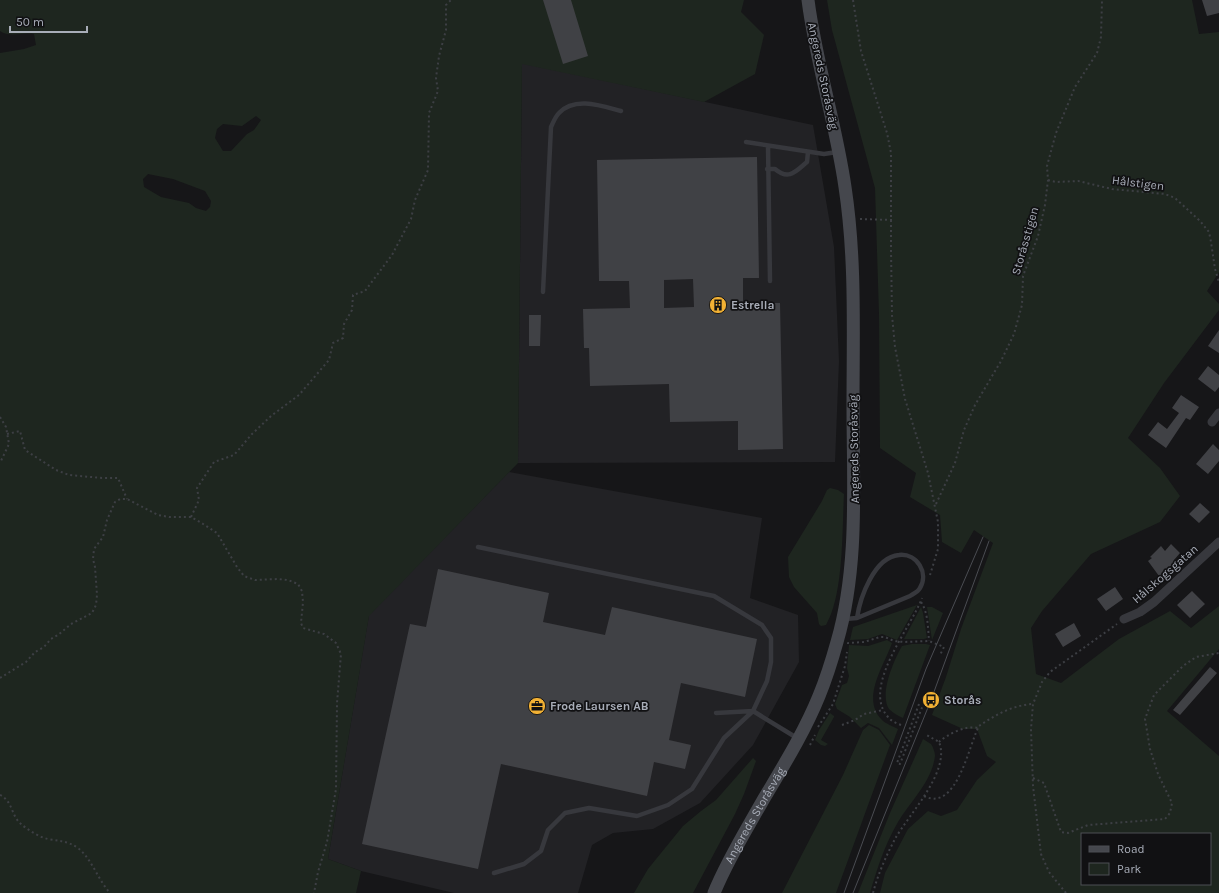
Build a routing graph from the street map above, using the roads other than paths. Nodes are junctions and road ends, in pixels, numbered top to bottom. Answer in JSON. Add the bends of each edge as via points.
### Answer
{"nodes":[{"id":1,"x":808,"y":0,"type":"edge"},
{"id":2,"x":621,"y":111,"type":"dead end"},
{"id":3,"x":746,"y":142,"type":"dead end"},
{"id":4,"x":768,"y":146,"type":"junction"},
{"id":5,"x":808,"y":152,"type":"junction"},
{"id":6,"x":839,"y":152,"type":"junction"},
{"id":7,"x":768,"y":169,"type":"junction"},
{"id":8,"x":770,"y":281,"type":"dead end"},
{"id":9,"x":543,"y":292,"type":"dead end"},
{"id":10,"x":1219,"y":413,"type":"edge"},
{"id":11,"x":1212,"y":422,"type":"dead end"},
{"id":12,"x":1219,"y":542,"type":"edge"},
{"id":13,"x":478,"y":547,"type":"dead end"},
{"id":14,"x":856,"y":618,"type":"junction"},
{"id":15,"x":842,"y":619,"type":"junction"},
{"id":16,"x":1124,"y":619,"type":"road end"},
{"id":17,"x":753,"y":711,"type":"junction"},
{"id":18,"x":716,"y":713,"type":"dead end"},
{"id":19,"x":804,"y":742,"type":"junction"},
{"id":20,"x":494,"y":873,"type":"dead end"},
{"id":21,"x":714,"y":893,"type":"edge"}],
"edges":[{"from":1,"to":6,"type":"street","name":"Angereds Storåsväg","via":[[812,32]]},
{"from":2,"to":9,"type":"lane","via":[[596,104],[569,106],[557,114],[551,127]]},
{"from":3,"to":4,"type":"lane"},
{"from":4,"to":5,"type":"lane"},
{"from":4,"to":7,"type":"lane"},
{"from":5,"to":6,"type":"lane"},
{"from":5,"to":7,"type":"lane","via":[[807,162],[792,174],[780,174],[775,169]]},
{"from":6,"to":15,"type":"street","name":"Angereds Storåsväg","via":[[849,219],[853,271],[854,513],[851,558]]},
{"from":7,"to":8,"type":"lane"},
{"from":10,"to":11,"type":"street"},
{"from":12,"to":16,"type":"street","name":"Hålskogsgatan","via":[[1154,602]]},
{"from":13,"to":17,"type":"lane","via":[[714,596],[762,625],[771,638],[771,662],[767,681]]},
{"from":14,"to":14,"type":"lane","via":[[859,603],[868,584],[884,561],[899,555],[921,564],[923,580],[920,589],[910,596]]},
{"from":14,"to":15,"type":"lane"},
{"from":15,"to":19,"type":"street","name":"Angereds Storåsväg","via":[[838,640]]},
{"from":17,"to":18,"type":"lane"},
{"from":17,"to":19,"type":"lane"},
{"from":17,"to":20,"type":"lane","via":[[724,738],[692,789],[668,805],[637,816],[589,808],[565,813],[548,830],[541,851],[524,864]]},
{"from":19,"to":21,"type":"street","name":"Angereds Storåsväg","via":[[726,866]]}]}
